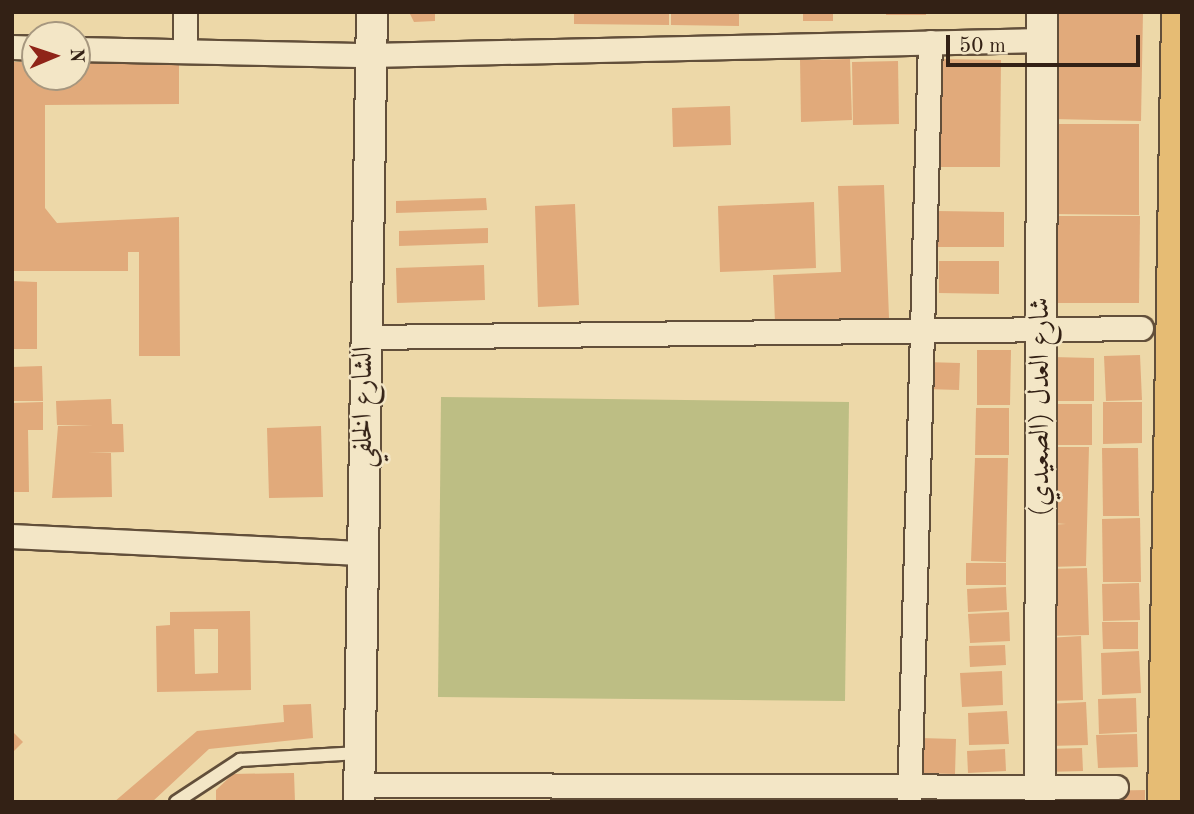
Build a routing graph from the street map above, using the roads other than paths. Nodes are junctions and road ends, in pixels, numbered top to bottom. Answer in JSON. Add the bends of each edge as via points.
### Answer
{"nodes":[{"id":1,"x":185,"y":12,"type":"edge"},
{"id":2,"x":372,"y":12,"type":"edge"},
{"id":3,"x":1180,"y":12,"type":"edge"},
{"id":4,"x":1041,"y":26,"type":"edge"},
{"id":5,"x":930,"y":42,"type":"junction"},
{"id":6,"x":91,"y":49,"type":"edge"},
{"id":7,"x":185,"y":51,"type":"junction"},
{"id":8,"x":370,"y":55,"type":"junction"},
{"id":9,"x":1141,"y":328,"type":"dead end"},
{"id":10,"x":1041,"y":329,"type":"junction"},
{"id":11,"x":919,"y":331,"type":"junction"},
{"id":12,"x":364,"y":337,"type":"junction"},
{"id":13,"x":1177,"y":448,"type":"edge"},
{"id":14,"x":12,"y":536,"type":"edge"},
{"id":15,"x":364,"y":553,"type":"junction"},
{"id":16,"x":360,"y":753,"type":"junction"},
{"id":17,"x":1116,"y":787,"type":"dead end"},
{"id":18,"x":359,"y":794,"type":"edge"},
{"id":19,"x":634,"y":794,"type":"edge"},
{"id":20,"x":747,"y":794,"type":"edge"},
{"id":21,"x":909,"y":794,"type":"edge"},
{"id":22,"x":1040,"y":794,"type":"edge"},
{"id":23,"x":176,"y":802,"type":"edge"},
{"id":24,"x":1166,"y":802,"type":"edge"}],
"edges":[{"from":1,"to":7,"type":"street"},
{"from":2,"to":8,"type":"street","name":"الشارع الخلفي"},
{"from":3,"to":13,"type":"main road"},
{"from":4,"to":5,"type":"street"},
{"from":4,"to":10,"type":"street","name":"شارع العدل (الصعيدي)"},
{"from":5,"to":8,"type":"street"},
{"from":5,"to":11,"type":"street"},
{"from":6,"to":7,"type":"street"},
{"from":7,"to":8,"type":"street"},
{"from":8,"to":12,"type":"street","name":"الشارع الخلفي"},
{"from":9,"to":10,"type":"street"},
{"from":10,"to":11,"type":"street"},
{"from":10,"to":22,"type":"street","name":"شارع العدل (الصعيدي)"},
{"from":11,"to":12,"type":"street"},
{"from":11,"to":21,"type":"street"},
{"from":12,"to":15,"type":"street","name":"الشارع الخلفي"},
{"from":13,"to":24,"type":"main road"},
{"from":14,"to":15,"type":"street"},
{"from":15,"to":16,"type":"street","name":"الشارع الخلفي"},
{"from":16,"to":18,"type":"street","name":"الشارع الخلفي"},
{"from":16,"to":23,"type":"lane","via":[[240,760]]},
{"from":17,"to":22,"type":"street"},
{"from":18,"to":19,"type":"street"},
{"from":19,"to":20,"type":"street"},
{"from":20,"to":21,"type":"street"},
{"from":21,"to":22,"type":"street"}]}
